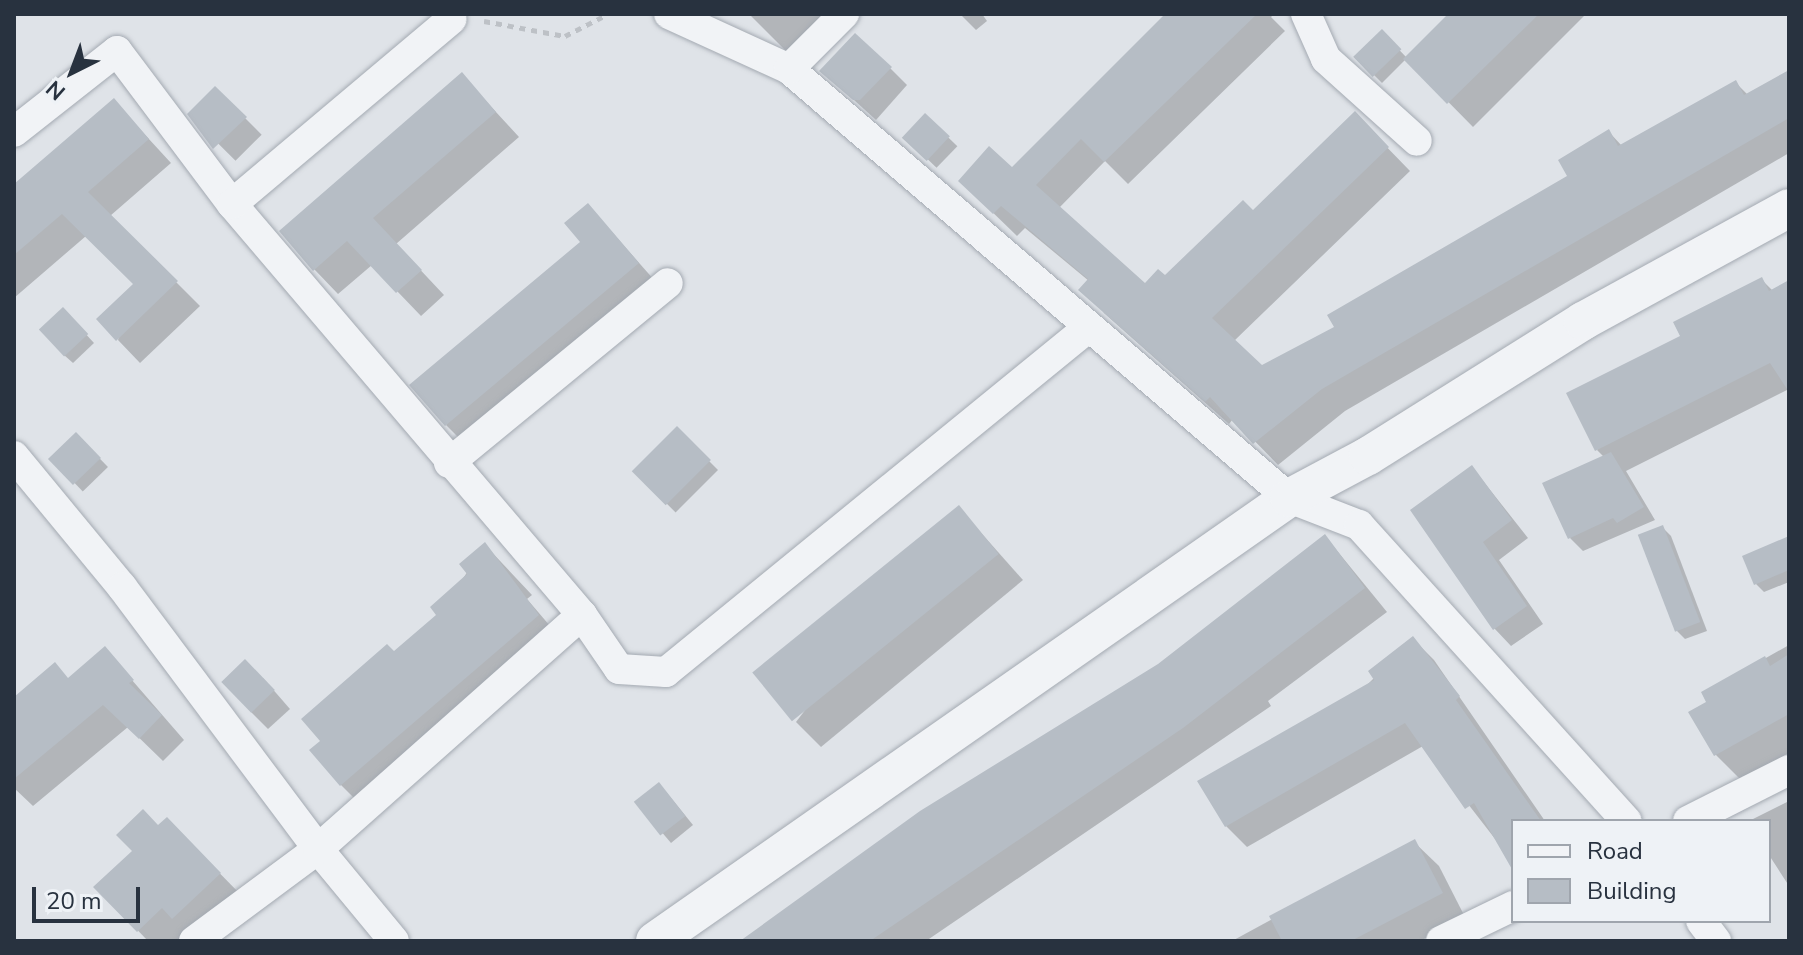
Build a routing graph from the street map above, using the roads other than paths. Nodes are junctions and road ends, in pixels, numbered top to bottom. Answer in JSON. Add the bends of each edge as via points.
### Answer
{"nodes":[{"id":1,"x":669,"y":14,"type":"edge"},
{"id":2,"x":844,"y":14,"type":"edge"},
{"id":3,"x":1306,"y":14,"type":"edge"},
{"id":4,"x":452,"y":19,"type":"road end"},
{"id":5,"x":789,"y":69,"type":"junction"},
{"id":6,"x":14,"y":132,"type":"edge"},
{"id":7,"x":1417,"y":141,"type":"dead end"},
{"id":8,"x":232,"y":204,"type":"junction"},
{"id":9,"x":1789,"y":208,"type":"edge"},
{"id":10,"x":668,"y":283,"type":"dead end"},
{"id":11,"x":1089,"y":327,"type":"junction"},
{"id":12,"x":14,"y":456,"type":"edge"},
{"id":13,"x":449,"y":463,"type":"junction"},
{"id":14,"x":1289,"y":498,"type":"junction"},
{"id":15,"x":582,"y":615,"type":"junction"},
{"id":16,"x":1789,"y":770,"type":"edge"},
{"id":17,"x":1624,"y":819,"type":"edge"},
{"id":18,"x":1692,"y":819,"type":"edge"},
{"id":19,"x":318,"y":849,"type":"junction"},
{"id":20,"x":1511,"y":907,"type":"edge"},
{"id":21,"x":1702,"y":923,"type":"edge"},
{"id":22,"x":194,"y":941,"type":"edge"},
{"id":23,"x":394,"y":941,"type":"edge"},
{"id":24,"x":655,"y":941,"type":"edge"},
{"id":25,"x":1441,"y":941,"type":"edge"},
{"id":26,"x":1716,"y":941,"type":"edge"}],
"edges":[{"from":1,"to":5,"type":"street"},
{"from":2,"to":5,"type":"street"},
{"from":3,"to":7,"type":"street","via":[[1326,59]]},
{"from":4,"to":8,"type":"street"},
{"from":5,"to":11,"type":"street"},
{"from":6,"to":8,"type":"street","via":[[117,51]]},
{"from":8,"to":13,"type":"street"},
{"from":9,"to":14,"type":"street","via":[[1583,321],[1368,456]]},
{"from":10,"to":13,"type":"street"},
{"from":11,"to":14,"type":"street"},
{"from":11,"to":15,"type":"street","via":[[666,672],[619,669]]},
{"from":12,"to":19,"type":"street","via":[[131,599]]},
{"from":13,"to":15,"type":"street"},
{"from":14,"to":17,"type":"street","via":[[1359,525]]},
{"from":14,"to":24,"type":"street"},
{"from":15,"to":19,"type":"street"},
{"from":16,"to":18,"type":"street"},
{"from":19,"to":22,"type":"street"},
{"from":19,"to":23,"type":"street"},
{"from":20,"to":25,"type":"street"},
{"from":21,"to":26,"type":"street"}]}
